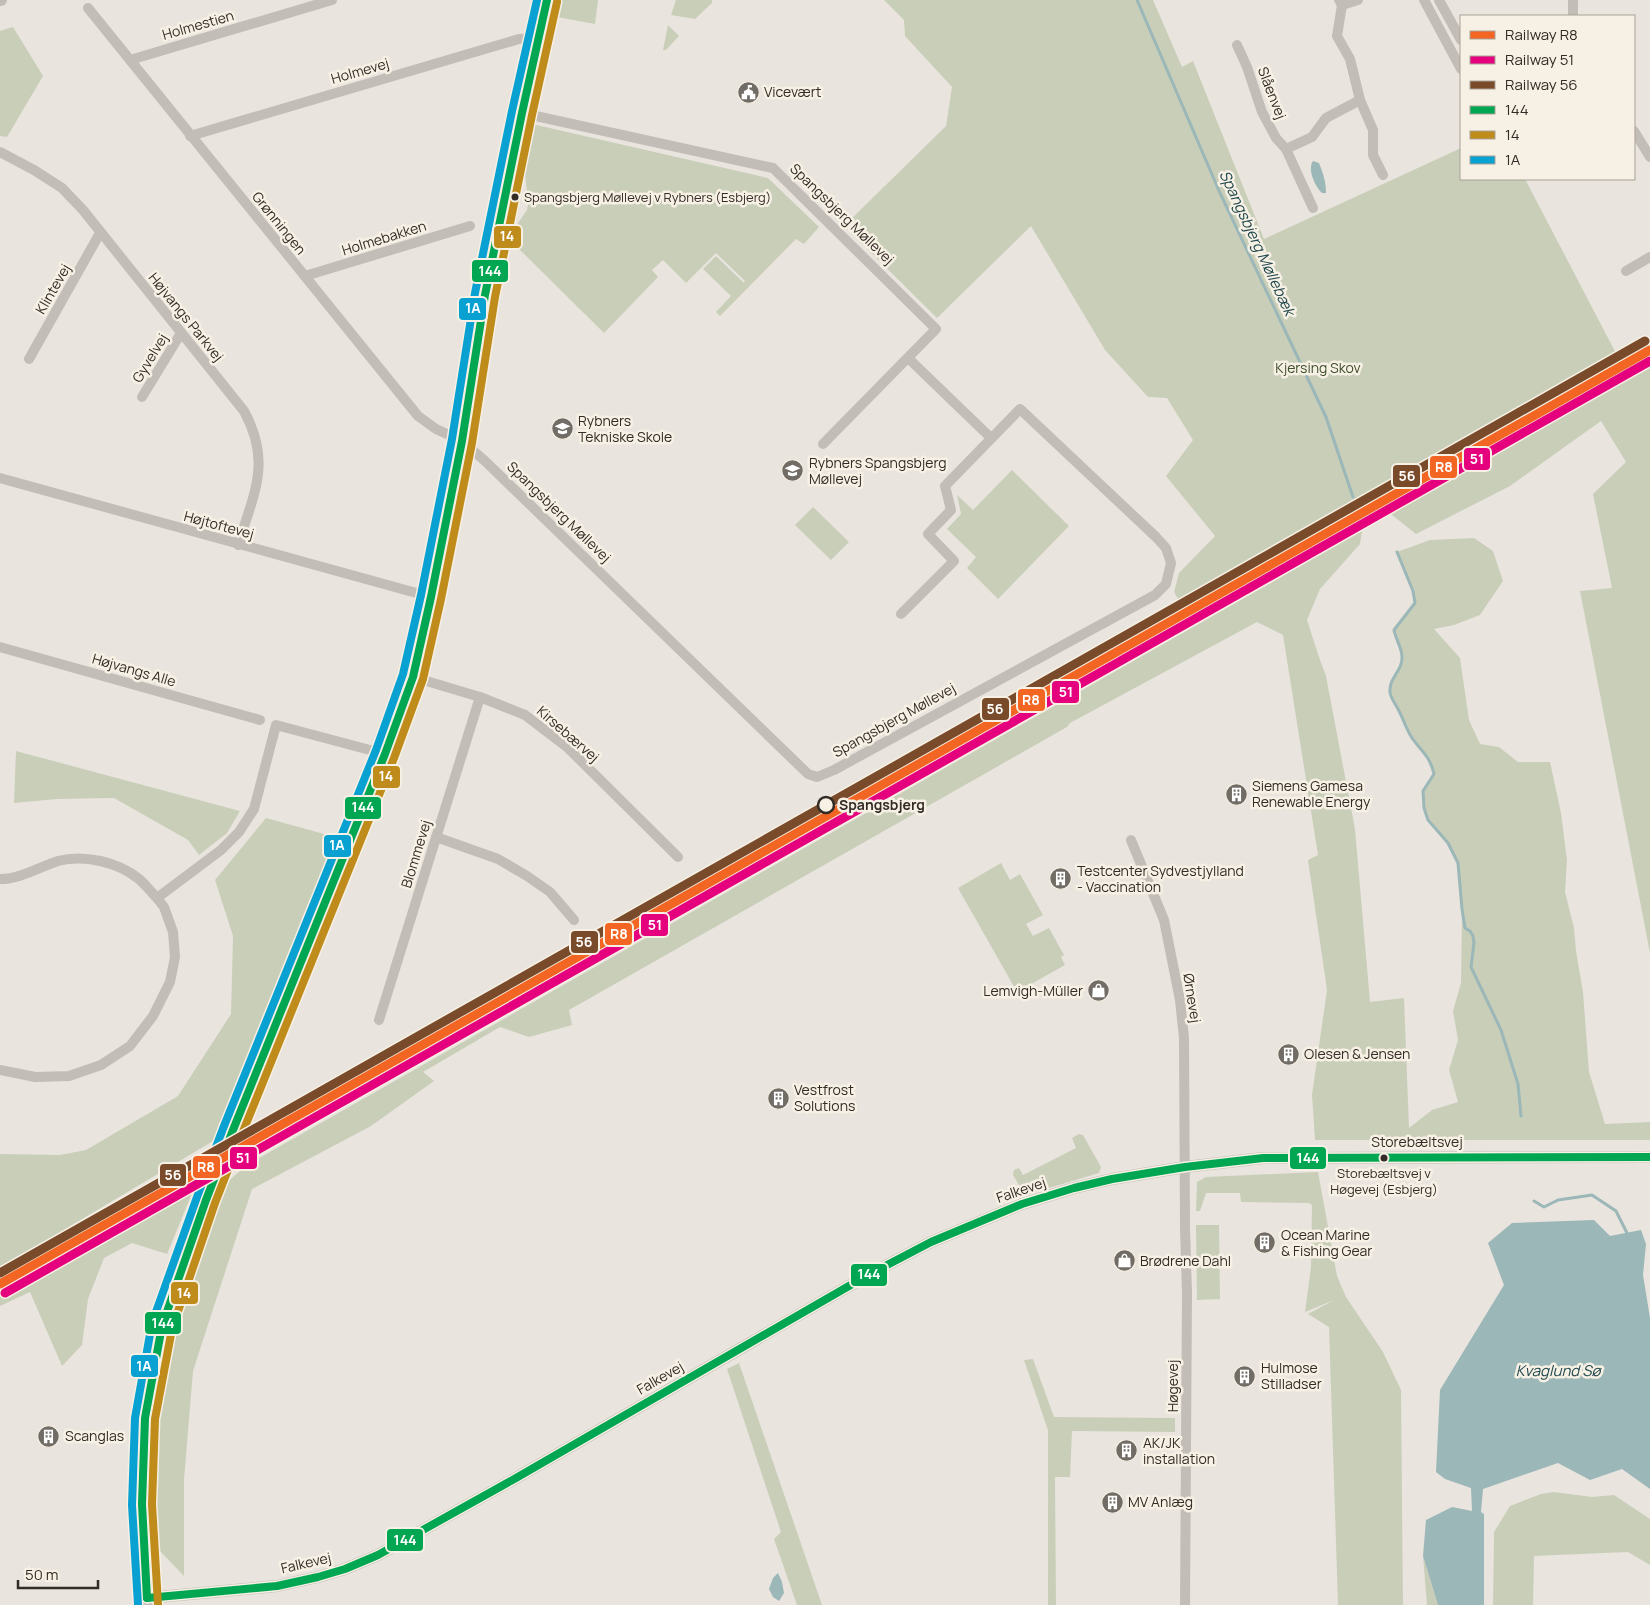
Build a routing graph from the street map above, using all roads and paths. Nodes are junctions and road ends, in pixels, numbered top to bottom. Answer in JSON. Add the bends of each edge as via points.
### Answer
{"nodes":[{"id":1,"x":332,"y":0,"type":"edge"},
{"id":2,"x":547,"y":0,"type":"edge"},
{"id":3,"x":1358,"y":0,"type":"edge"},
{"id":4,"x":1424,"y":0,"type":"edge"},
{"id":5,"x":1439,"y":0,"type":"edge"},
{"id":6,"x":1573,"y":0,"type":"edge"},
{"id":7,"x":1341,"y":2,"type":"edge"},
{"id":8,"x":88,"y":8,"type":"dead end"},
{"id":9,"x":1573,"y":15,"type":"edge"},
{"id":10,"x":538,"y":38,"type":"junction"},
{"id":11,"x":1460,"y":38,"type":"edge"},
{"id":12,"x":1237,"y":45,"type":"dead end"},
{"id":13,"x":130,"y":60,"type":"junction"},
{"id":14,"x":1460,"y":67,"type":"edge"},
{"id":15,"x":1360,"y":100,"type":"junction"},
{"id":16,"x":522,"y":113,"type":"junction"},
{"id":17,"x":190,"y":136,"type":"junction"},
{"id":18,"x":1635,"y":138,"type":"edge"},
{"id":19,"x":1286,"y":149,"type":"junction"},
{"id":20,"x":1,"y":154,"type":"edge"},
{"id":21,"x":1650,"y":157,"type":"edge"},
{"id":22,"x":1383,"y":175,"type":"dead end"},
{"id":23,"x":1312,"y":208,"type":"dead end"},
{"id":24,"x":470,"y":226,"type":"dead end"},
{"id":25,"x":100,"y":233,"type":"junction"},
{"id":26,"x":1650,"y":257,"type":"edge"},
{"id":27,"x":1626,"y":271,"type":"dead end"},
{"id":28,"x":306,"y":276,"type":"junction"},
{"id":29,"x":181,"y":333,"type":"junction"},
{"id":30,"x":908,"y":358,"type":"junction"},
{"id":31,"x":29,"y":359,"type":"dead end"},
{"id":32,"x":142,"y":397,"type":"dead end"},
{"id":33,"x":991,"y":438,"type":"junction"},
{"id":34,"x":462,"y":441,"type":"junction"},
{"id":35,"x":823,"y":444,"type":"dead end"},
{"id":36,"x":0,"y":478,"type":"edge"},
{"id":37,"x":238,"y":545,"type":"junction"},
{"id":38,"x":431,"y":597,"type":"junction"},
{"id":39,"x":901,"y":614,"type":"dead end"},
{"id":40,"x":0,"y":647,"type":"edge"},
{"id":41,"x":412,"y":677,"type":"junction"},
{"id":42,"x":480,"y":697,"type":"junction"},
{"id":43,"x":260,"y":720,"type":"dead end"},
{"id":44,"x":385,"y":754,"type":"junction"},
{"id":45,"x":436,"y":837,"type":"junction"},
{"id":46,"x":1131,"y":840,"type":"dead end"},
{"id":47,"x":678,"y":857,"type":"dead end"},
{"id":48,"x":0,"y":879,"type":"edge"},
{"id":49,"x":157,"y":898,"type":"junction"},
{"id":50,"x":574,"y":920,"type":"dead end"},
{"id":51,"x":379,"y":1020,"type":"dead end"},
{"id":52,"x":0,"y":1070,"type":"edge"},
{"id":53,"x":1650,"y":1157,"type":"edge"},
{"id":54,"x":1185,"y":1166,"type":"junction"},
{"id":55,"x":147,"y":1602,"type":"edge"},
{"id":56,"x":1185,"y":1605,"type":"edge"}],
"edges":[{"from":1,"to":13,"type":"street","name":"Holmestien"},
{"from":2,"to":10,"type":"street"},
{"from":3,"to":7,"type":"street"},
{"from":4,"to":14,"type":"street"},
{"from":5,"to":11,"type":"street"},
{"from":6,"to":9,"type":"street"},
{"from":7,"to":15,"type":"street","via":[[1337,36],[1350,59]]},
{"from":8,"to":13,"type":"street","name":"Grønningen"},
{"from":10,"to":16,"type":"street"},
{"from":10,"to":17,"type":"street","name":"Holmevej","via":[[519,38]]},
{"from":12,"to":19,"type":"street","name":"Slåenvej","via":[[1262,112]]},
{"from":13,"to":17,"type":"street","name":"Grønningen"},
{"from":15,"to":19,"type":"street","via":[[1326,118],[1312,137]]},
{"from":15,"to":22,"type":"street","via":[[1373,130],[1373,155]]},
{"from":16,"to":30,"type":"street","name":"Spangsbjerg Møllevej","via":[[773,168],[936,329]]},
{"from":16,"to":34,"type":"street","via":[[485,296]]},
{"from":17,"to":28,"type":"street","name":"Grønningen"},
{"from":18,"to":21,"type":"street"},
{"from":19,"to":23,"type":"street","name":"Slåenvej"},
{"from":20,"to":25,"type":"street","name":"Højvangs Parkvej","via":[[62,188]]},
{"from":24,"to":28,"type":"street","name":"Holmebakken"},
{"from":25,"to":29,"type":"street","name":"Højvangs Parkvej"},
{"from":25,"to":31,"type":"street","name":"Klintevej"},
{"from":26,"to":27,"type":"street"},
{"from":28,"to":34,"type":"street","name":"Grønningen","via":[[418,416]]},
{"from":29,"to":32,"type":"street","name":"Gyvelvej"},
{"from":29,"to":37,"type":"street","name":"Højvangs Parkvej","via":[[244,411],[257,441],[259,473]]},
{"from":30,"to":33,"type":"street"},
{"from":30,"to":35,"type":"street","name":"Spangsbjerg Møllevej"},
{"from":33,"to":34,"type":"street","name":"Spangsbjerg Møllevej","via":[[1020,409],[1166,548],[1170,563],[1166,584],[1155,595],[817,777],[808,774]]},
{"from":33,"to":39,"type":"street","name":"Spangsbjerg Møllevej","via":[[945,486],[951,510],[928,534],[954,561]]},
{"from":34,"to":38,"type":"street"},
{"from":36,"to":37,"type":"street","name":"Højtoftevej"},
{"from":37,"to":38,"type":"street","name":"Højtoftevej"},
{"from":38,"to":41,"type":"street"},
{"from":40,"to":43,"type":"street","name":"Højvangs Alle"},
{"from":41,"to":42,"type":"street","name":"Kirsebærvej"},
{"from":41,"to":44,"type":"street"},
{"from":42,"to":45,"type":"street","name":"Blommevej"},
{"from":42,"to":47,"type":"street","name":"Kirsebærvej","via":[[525,715],[567,747]]},
{"from":44,"to":49,"type":"street","via":[[276,725],[254,809],[239,832],[221,850]]},
{"from":44,"to":55,"type":"street","via":[[233,1130],[162,1326],[145,1418],[142,1504]]},
{"from":45,"to":50,"type":"street","via":[[498,859],[527,876],[550,892]]},
{"from":45,"to":51,"type":"street","name":"Blommevej"},
{"from":46,"to":54,"type":"street","name":"Ørnevej","via":[[1164,920],[1180,1000],[1184,1038]]},
{"from":48,"to":49,"type":"street","via":[[10,879],[59,861],[86,858],[112,864],[138,878]]},
{"from":49,"to":52,"type":"street","via":[[164,907],[173,932],[175,957],[170,982],[153,1016],[130,1046],[101,1065],[69,1076],[35,1077]]},
{"from":53,"to":54,"type":"street","name":"Storebæltsvej","via":[[1263,1158]]},
{"from":54,"to":55,"type":"street","name":"Falkevej","via":[[1112,1179],[1022,1204],[931,1242],[404,1541],[345,1569],[277,1586]]},
{"from":54,"to":56,"type":"street","name":"Høgevej"}]}
